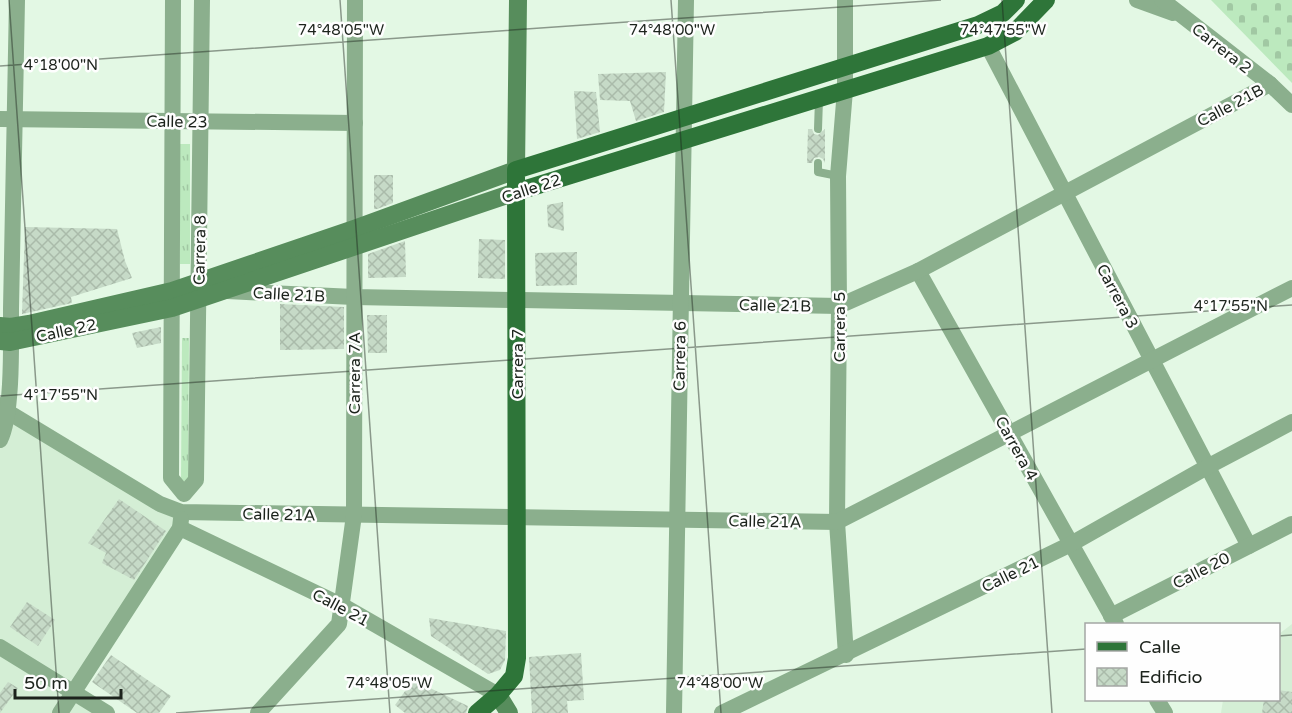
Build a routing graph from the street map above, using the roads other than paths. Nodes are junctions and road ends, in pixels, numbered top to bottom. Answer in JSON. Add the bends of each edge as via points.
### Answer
{"nodes":[{"id":1,"x":17,"y":0,"type":"edge"},
{"id":2,"x":173,"y":0,"type":"edge"},
{"id":3,"x":202,"y":0,"type":"edge"},
{"id":4,"x":355,"y":0,"type":"edge"},
{"id":5,"x":518,"y":0,"type":"edge"},
{"id":6,"x":686,"y":0,"type":"edge"},
{"id":7,"x":845,"y":0,"type":"edge"},
{"id":8,"x":1016,"y":0,"type":"edge"},
{"id":9,"x":1046,"y":0,"type":"edge"},
{"id":10,"x":1137,"y":0,"type":"edge"},
{"id":11,"x":1162,"y":0,"type":"edge"},
{"id":12,"x":1179,"y":15,"type":"junction"},
{"id":13,"x":988,"y":46,"type":"junction"},
{"id":14,"x":845,"y":67,"type":"junction"},
{"id":15,"x":1270,"y":84,"type":"junction"},
{"id":16,"x":844,"y":90,"type":"junction"},
{"id":17,"x":819,"y":98,"type":"junction"},
{"id":18,"x":1292,"y":105,"type":"edge"},
{"id":19,"x":684,"y":118,"type":"junction"},
{"id":20,"x":7,"y":119,"type":"edge"},
{"id":21,"x":173,"y":121,"type":"junction"},
{"id":22,"x":200,"y":121,"type":"junction"},
{"id":23,"x":355,"y":123,"type":"junction"},
{"id":24,"x":818,"y":129,"type":"dead end"},
{"id":25,"x":684,"y":140,"type":"junction"},
{"id":26,"x":818,"y":163,"type":"dead end"},
{"id":27,"x":516,"y":170,"type":"junction"},
{"id":28,"x":838,"y":176,"type":"junction"},
{"id":29,"x":516,"y":192,"type":"junction"},
{"id":30,"x":1064,"y":194,"type":"junction"},
{"id":31,"x":354,"y":229,"type":"junction"},
{"id":32,"x":355,"y":248,"type":"junction"},
{"id":33,"x":918,"y":271,"type":"junction"},
{"id":34,"x":1292,"y":288,"type":"edge"},
{"id":35,"x":198,"y":291,"type":"junction"},
{"id":36,"x":226,"y":291,"type":"junction"},
{"id":37,"x":354,"y":297,"type":"junction"},
{"id":38,"x":172,"y":299,"type":"junction"},
{"id":39,"x":516,"y":300,"type":"junction"},
{"id":40,"x":680,"y":303,"type":"junction"},
{"id":41,"x":839,"y":306,"type":"junction"},
{"id":42,"x":5,"y":334,"type":"edge"},
{"id":43,"x":1151,"y":360,"type":"junction"},
{"id":44,"x":4,"y":408,"type":"edge"},
{"id":45,"x":1292,"y":422,"type":"edge"},
{"id":46,"x":1009,"y":433,"type":"junction"},
{"id":47,"x":0,"y":440,"type":"edge"},
{"id":48,"x":1207,"y":467,"type":"junction"},
{"id":49,"x":184,"y":494,"type":"junction"},
{"id":50,"x":354,"y":515,"type":"junction"},
{"id":51,"x":517,"y":517,"type":"junction"},
{"id":52,"x":677,"y":519,"type":"junction"},
{"id":53,"x":181,"y":520,"type":"junction"},
{"id":54,"x":837,"y":522,"type":"junction"},
{"id":55,"x":1292,"y":524,"type":"edge"},
{"id":56,"x":1071,"y":544,"type":"junction"},
{"id":57,"x":1249,"y":546,"type":"junction"},
{"id":58,"x":342,"y":606,"type":"junction"},
{"id":59,"x":1113,"y":620,"type":"edge"},
{"id":60,"x":0,"y":647,"type":"edge"},
{"id":61,"x":846,"y":655,"type":"junction"},
{"id":62,"x":74,"y":692,"type":"junction"},
{"id":63,"x":498,"y":695,"type":"junction"},
{"id":64,"x":60,"y":713,"type":"edge"},
{"id":65,"x":107,"y":713,"type":"edge"},
{"id":66,"x":258,"y":713,"type":"edge"},
{"id":67,"x":477,"y":713,"type":"edge"},
{"id":68,"x":509,"y":713,"type":"edge"},
{"id":69,"x":674,"y":713,"type":"edge"},
{"id":70,"x":722,"y":713,"type":"edge"}],
"edges":[{"from":1,"to":20,"type":"street"},
{"from":2,"to":21,"type":"street","name":"Carrera 8"},
{"from":3,"to":22,"type":"street","name":"Carrera 8"},
{"from":4,"to":23,"type":"street","name":"Carrera 7A"},
{"from":5,"to":27,"type":"main road","name":"Carrera 7"},
{"from":6,"to":19,"type":"street","name":"Carrera 6"},
{"from":7,"to":14,"type":"street","name":"Carrera 5"},
{"from":8,"to":14,"type":"main road","name":"Calle 22","via":[[1003,13],[978,25]]},
{"from":9,"to":13,"type":"main road","name":"Calle 22","via":[[1015,32]]},
{"from":10,"to":12,"type":"street","name":"Carrera 2"},
{"from":11,"to":12,"type":"street","name":"Carrera 2"},
{"from":12,"to":15,"type":"street","name":"Carrera 2"},
{"from":13,"to":16,"type":"main road","name":"Calle 22"},
{"from":13,"to":30,"type":"street","name":"Carrera 3"},
{"from":14,"to":16,"type":"street","name":"Carrera 5"},
{"from":14,"to":19,"type":"main road","name":"Calle 22"},
{"from":15,"to":18,"type":"street","name":"Carrera 2"},
{"from":15,"to":30,"type":"street","name":"Calle 21B"},
{"from":16,"to":17,"type":"main road","name":"Calle 22"},
{"from":16,"to":28,"type":"street","name":"Carrera 5"},
{"from":17,"to":24,"type":"lane"},
{"from":17,"to":25,"type":"main road","name":"Calle 22"},
{"from":19,"to":25,"type":"street","name":"Carrera 6"},
{"from":19,"to":27,"type":"main road","name":"Calle 22"},
{"from":20,"to":21,"type":"street","name":"Calle 23"},
{"from":20,"to":42,"type":"street"},
{"from":21,"to":22,"type":"street","name":"Calle 23"},
{"from":21,"to":38,"type":"street","name":"Carrera 8"},
{"from":22,"to":23,"type":"street","name":"Calle 23"},
{"from":22,"to":35,"type":"street","name":"Carrera 8"},
{"from":23,"to":31,"type":"street","name":"Carrera 7A"},
{"from":25,"to":29,"type":"main road","name":"Calle 22"},
{"from":25,"to":40,"type":"street","name":"Carrera 6"},
{"from":26,"to":28,"type":"lane","via":[[818,172]]},
{"from":27,"to":29,"type":"main road","name":"Carrera 7"},
{"from":27,"to":31,"type":"main road","name":"Calle 22"},
{"from":28,"to":41,"type":"street","name":"Carrera 5"},
{"from":29,"to":32,"type":"main road","name":"Calle 22"},
{"from":29,"to":39,"type":"main road","name":"Carrera 7"},
{"from":30,"to":33,"type":"street","name":"Calle 21B"},
{"from":30,"to":43,"type":"street","name":"Carrera 3"},
{"from":31,"to":32,"type":"street","name":"Carrera 7A"},
{"from":31,"to":35,"type":"main road","name":"Calle 22"},
{"from":32,"to":36,"type":"main road","name":"Calle 22"},
{"from":32,"to":37,"type":"street","name":"Carrera 7A"},
{"from":33,"to":41,"type":"street","name":"Calle 21B"},
{"from":33,"to":46,"type":"street","name":"Carrera 4"},
{"from":34,"to":43,"type":"street","name":"Calle 21A"},
{"from":35,"to":36,"type":"main road","name":"Calle 22"},
{"from":35,"to":38,"type":"main road","name":"Calle 22"},
{"from":35,"to":49,"type":"street","name":"Carrera 8","via":[[196,480]]},
{"from":36,"to":37,"type":"street","name":"Calle 21B"},
{"from":37,"to":39,"type":"street","name":"Calle 21B"},
{"from":37,"to":50,"type":"street","name":"Carrera 7A"},
{"from":38,"to":42,"type":"main road","name":"Calle 22"},
{"from":38,"to":49,"type":"street","name":"Carrera 8","via":[[171,478]]},
{"from":39,"to":40,"type":"street","name":"Calle 21B"},
{"from":39,"to":51,"type":"main road","name":"Carrera 7"},
{"from":40,"to":41,"type":"street","name":"Calle 21B"},
{"from":40,"to":52,"type":"street","name":"Carrera 6"},
{"from":41,"to":54,"type":"street","name":"Carrera 5"},
{"from":42,"to":44,"type":"street"},
{"from":43,"to":46,"type":"street","name":"Calle 21A"},
{"from":43,"to":48,"type":"street","name":"Carrera 3"},
{"from":44,"to":47,"type":"street","via":[[5,430]]},
{"from":44,"to":53,"type":"street","name":"Calle 21"},
{"from":45,"to":48,"type":"street","name":"Calle 21"},
{"from":46,"to":54,"type":"street","name":"Calle 21A"},
{"from":46,"to":56,"type":"street","name":"Carrera 4"},
{"from":48,"to":56,"type":"street","name":"Calle 21"},
{"from":48,"to":57,"type":"street","name":"Carrera 3"},
{"from":49,"to":53,"type":"street","name":"Carrera 8"},
{"from":50,"to":51,"type":"street","name":"Calle 21A"},
{"from":50,"to":53,"type":"street","name":"Calle 21A"},
{"from":50,"to":58,"type":"street","name":"Carrera 7A"},
{"from":51,"to":52,"type":"street","name":"Calle 21A"},
{"from":51,"to":63,"type":"main road","name":"Carrera 7","via":[[517,658],[514,676]]},
{"from":52,"to":54,"type":"street","name":"Calle 21A"},
{"from":52,"to":69,"type":"street","name":"Carrera 6"},
{"from":53,"to":58,"type":"street","name":"Calle 21"},
{"from":53,"to":62,"type":"street","name":"Carrera 8"},
{"from":54,"to":61,"type":"street","name":"Carrera 5"},
{"from":55,"to":57,"type":"street","name":"Calle 20"},
{"from":56,"to":59,"type":"street","name":"Carrera 4"},
{"from":56,"to":61,"type":"street","name":"Calle 21"},
{"from":57,"to":59,"type":"street","name":"Calle 20"},
{"from":58,"to":63,"type":"street","name":"Calle 21"},
{"from":58,"to":66,"type":"street","name":"Carrera 7A","via":[[339,624]]},
{"from":60,"to":62,"type":"street"},
{"from":61,"to":70,"type":"street","name":"Calle 21"},
{"from":62,"to":64,"type":"street","name":"Carrera 8"},
{"from":62,"to":65,"type":"street"},
{"from":63,"to":67,"type":"main road","name":"Carrera 7"},
{"from":63,"to":68,"type":"main road"}]}
